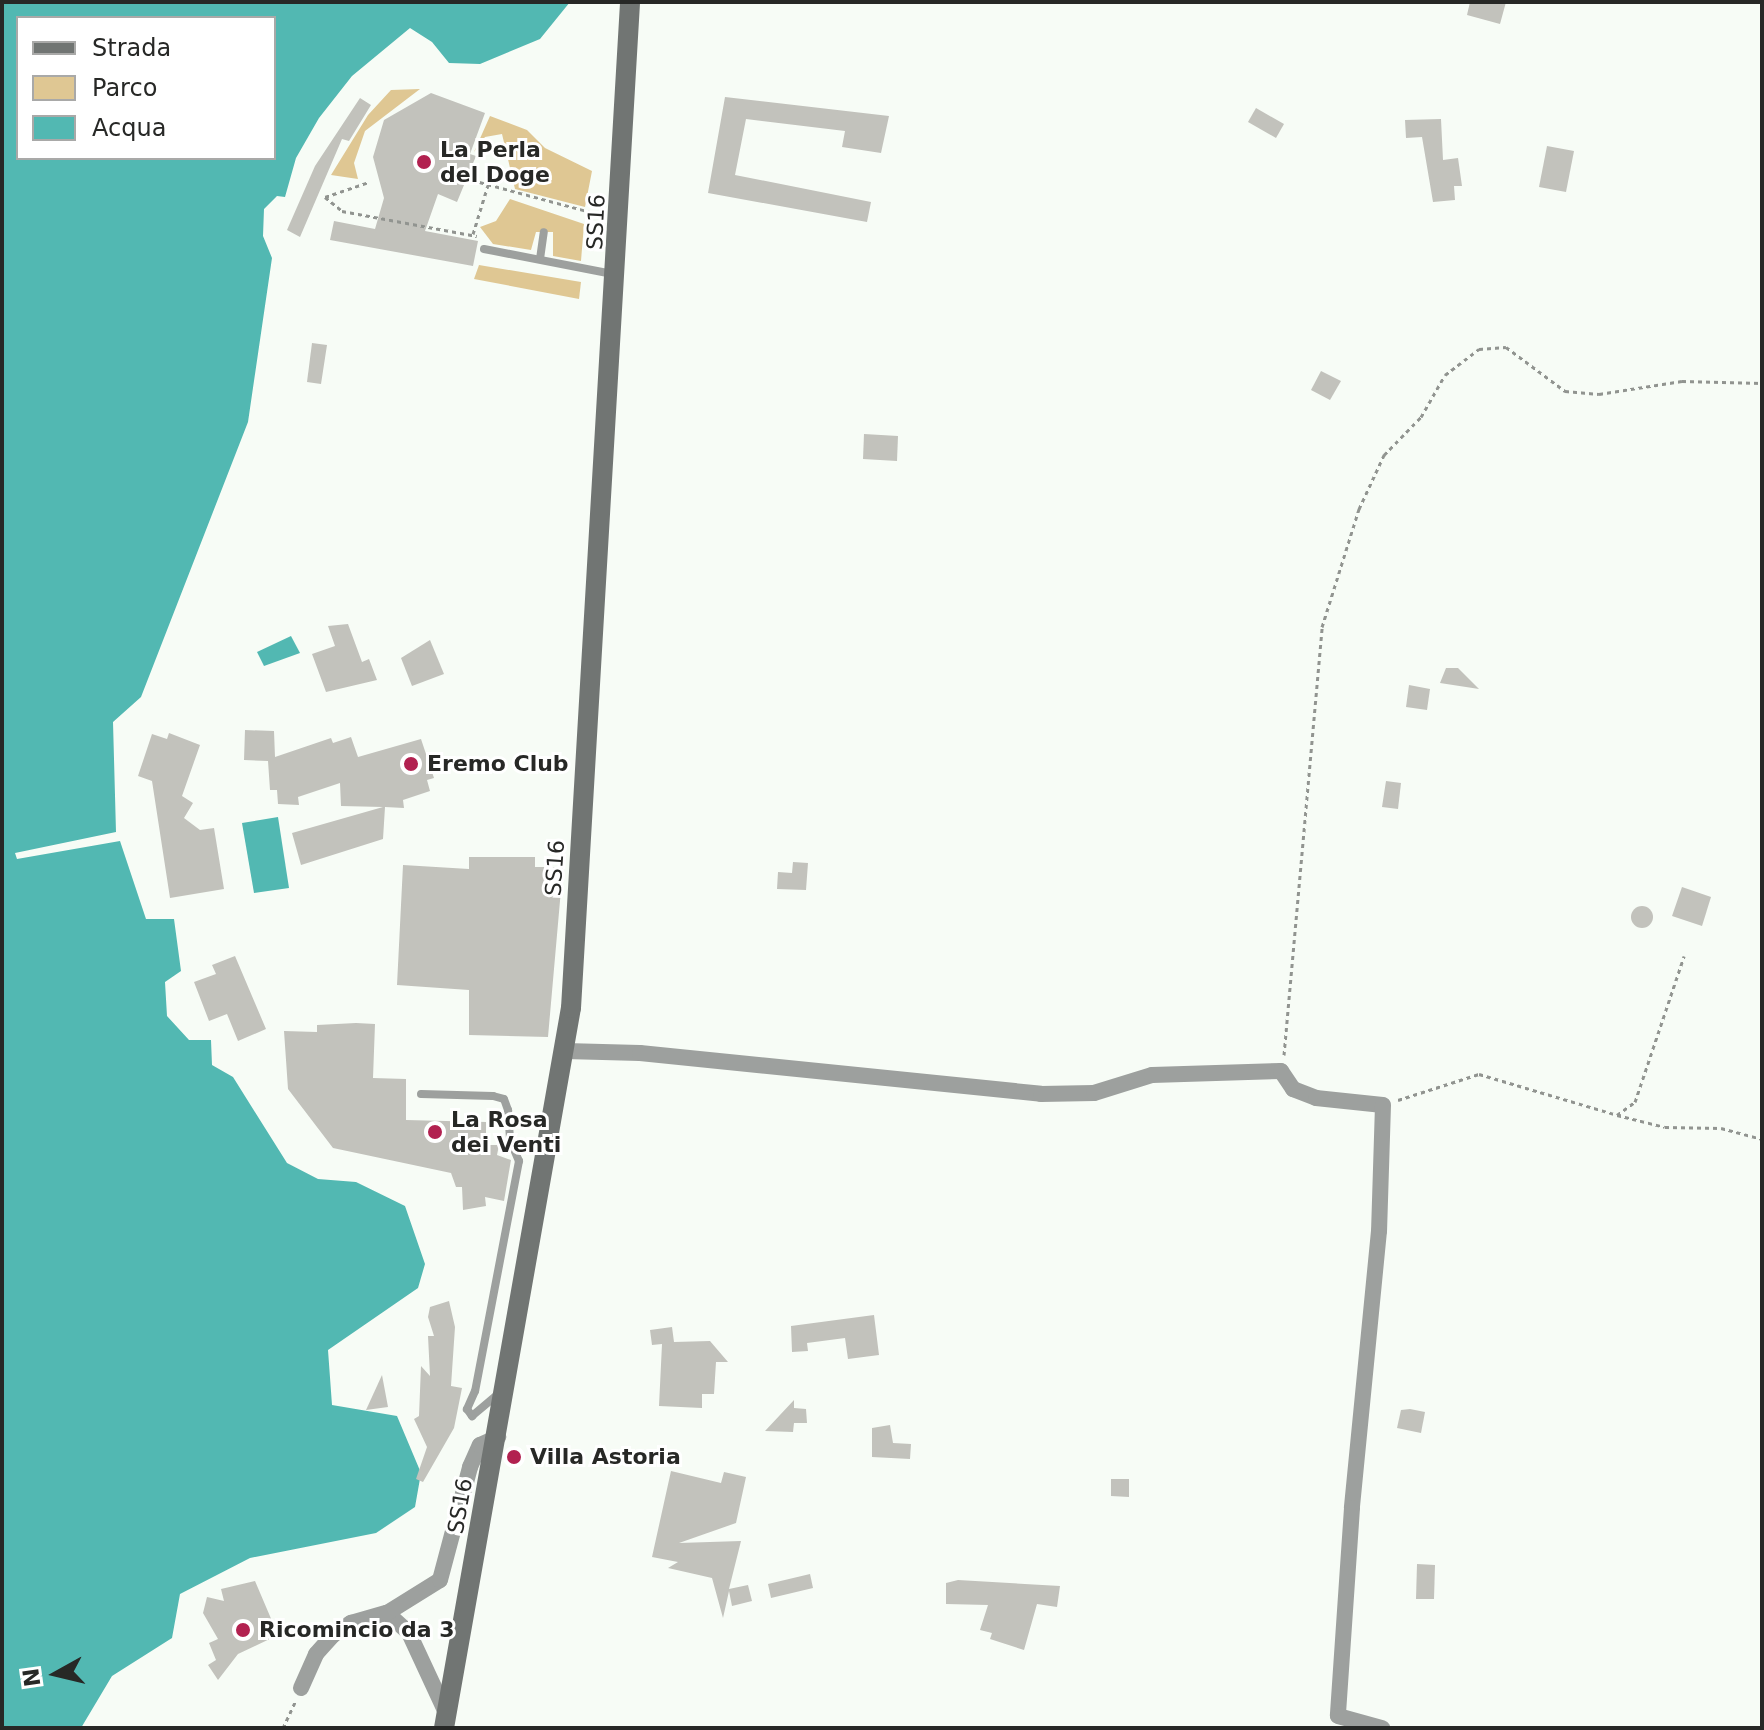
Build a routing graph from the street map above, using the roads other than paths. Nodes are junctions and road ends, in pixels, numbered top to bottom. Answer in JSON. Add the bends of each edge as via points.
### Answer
{"nodes":[{"id":1,"x":630,"y":2,"type":"edge"},
{"id":2,"x":544,"y":232,"type":"dead end"},
{"id":3,"x":484,"y":249,"type":"road end"},
{"id":4,"x":540,"y":259,"type":"junction"},
{"id":5,"x":617,"y":275,"type":"junction"},
{"id":6,"x":565,"y":1051,"type":"junction"},
{"id":7,"x":421,"y":1094,"type":"dead end"},
{"id":8,"x":506,"y":1385,"type":"junction"},
{"id":9,"x":498,"y":1437,"type":"junction"},
{"id":10,"x":387,"y":1613,"type":"junction"},
{"id":11,"x":301,"y":1688,"type":"road end"},
{"id":12,"x":446,"y":1721,"type":"edge"},
{"id":13,"x":1382,"y":1728,"type":"edge"}],
"edges":[{"from":1,"to":5,"type":"main road","name":"SS16"},
{"from":2,"to":4,"type":"lane"},
{"from":3,"to":4,"type":"lane"},
{"from":4,"to":5,"type":"lane"},
{"from":5,"to":6,"type":"main road","name":"SS16"},
{"from":6,"to":8,"type":"main road","name":"SS16"},
{"from":6,"to":13,"type":"street","via":[[656,1054],[1041,1094],[1094,1093],[1152,1075],[1281,1071],[1293,1089],[1316,1098],[1383,1105],[1379,1231],[1338,1716]]},
{"from":7,"to":8,"type":"lane","via":[[493,1096],[504,1099],[508,1110],[510,1140],[519,1161],[475,1391],[467,1409],[472,1416]]},
{"from":8,"to":9,"type":"main road","name":"SS16"},
{"from":9,"to":10,"type":"street","via":[[480,1445],[470,1467],[440,1580]]},
{"from":9,"to":12,"type":"main road","name":"SS16"},
{"from":10,"to":11,"type":"street","via":[[351,1623],[333,1635],[316,1654]]},
{"from":10,"to":12,"type":"street","via":[[409,1633]]}]}
